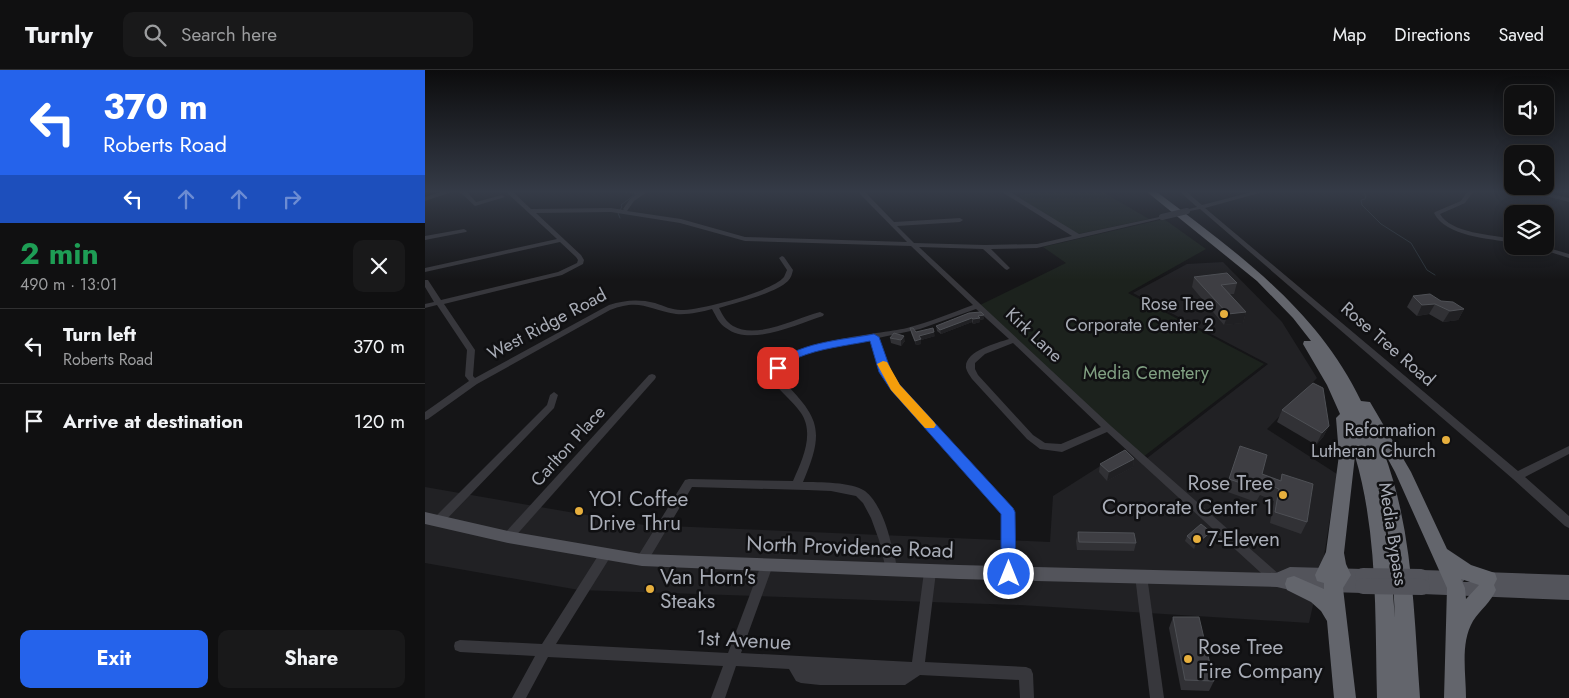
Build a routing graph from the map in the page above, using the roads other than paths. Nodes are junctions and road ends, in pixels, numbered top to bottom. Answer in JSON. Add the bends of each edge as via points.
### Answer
{"nodes":[{"id":1,"x":541,"y":221,"type":"edge"},
{"id":2,"x":682,"y":221,"type":"edge"},
{"id":3,"x":891,"y":221,"type":"edge"},
{"id":4,"x":938,"y":221,"type":"edge"},
{"id":5,"x":1053,"y":221,"type":"edge"},
{"id":6,"x":1143,"y":221,"type":"edge"},
{"id":7,"x":1179,"y":221,"type":"edge"},
{"id":8,"x":1188,"y":221,"type":"edge"},
{"id":9,"x":1217,"y":221,"type":"edge"},
{"id":10,"x":1442,"y":221,"type":"edge"},
{"id":11,"x":894,"y":224,"type":"junction"},
{"id":12,"x":464,"y":231,"type":"dead end"},
{"id":13,"x":1077,"y":236,"type":"junction"},
{"id":14,"x":425,"y":238,"type":"edge"},
{"id":15,"x":1504,"y":238,"type":"edge"},
{"id":16,"x":562,"y":240,"type":"junction"},
{"id":17,"x":914,"y":246,"type":"junction"},
{"id":18,"x":985,"y":247,"type":"junction"},
{"id":19,"x":1554,"y":252,"type":"edge"},
{"id":20,"x":1569,"y":256,"type":"edge"},
{"id":21,"x":782,"y":258,"type":"dead end"},
{"id":22,"x":1007,"y":268,"type":"dead end"},
{"id":23,"x":425,"y":270,"type":"edge"},
{"id":24,"x":425,"y":282,"type":"edge"},
{"id":25,"x":465,"y":297,"type":"junction"},
{"id":26,"x":437,"y":303,"type":"junction"},
{"id":27,"x":425,"y":306,"type":"edge"},
{"id":28,"x":714,"y":306,"type":"junction"},
{"id":29,"x":977,"y":306,"type":"junction"},
{"id":30,"x":443,"y":311,"type":"junction"},
{"id":31,"x":820,"y":314,"type":"dead end"},
{"id":32,"x":874,"y":337,"type":"junction"},
{"id":33,"x":1014,"y":340,"type":"junction"},
{"id":34,"x":1324,"y":349,"type":"junction"},
{"id":35,"x":1329,"y":376,"type":"junction"},
{"id":36,"x":652,"y":377,"type":"dead end"},
{"id":37,"x":474,"y":382,"type":"junction"},
{"id":38,"x":554,"y":395,"type":"dead end"},
{"id":39,"x":425,"y":417,"type":"edge"},
{"id":40,"x":1108,"y":428,"type":"junction"},
{"id":41,"x":1569,"y":450,"type":"edge"},
{"id":42,"x":1517,"y":476,"type":"junction"},
{"id":43,"x":689,"y":483,"type":"joint"},
{"id":44,"x":796,"y":486,"type":"junction"},
{"id":45,"x":431,"y":519,"type":"edge"},
{"id":46,"x":1569,"y":523,"type":"edge"},
{"id":47,"x":509,"y":537,"type":"junction"},
{"id":48,"x":1441,"y":553,"type":"junction"},
{"id":49,"x":605,"y":555,"type":"junction"},
{"id":50,"x":643,"y":560,"type":"junction"},
{"id":51,"x":767,"y":565,"type":"junction"},
{"id":52,"x":891,"y":570,"type":"junction"},
{"id":53,"x":930,"y":572,"type":"junction"},
{"id":54,"x":1009,"y":574,"type":"junction"},
{"id":55,"x":1141,"y":576,"type":"junction"},
{"id":56,"x":1345,"y":580,"type":"junction"},
{"id":57,"x":1285,"y":582,"type":"junction"},
{"id":58,"x":1569,"y":582,"type":"edge"},
{"id":59,"x":1453,"y":583,"type":"junction"},
{"id":60,"x":1487,"y":584,"type":"junction"},
{"id":61,"x":1569,"y":593,"type":"edge"},
{"id":62,"x":1337,"y":622,"type":"junction"},
{"id":63,"x":460,"y":646,"type":"dead end"},
{"id":64,"x":1455,"y":646,"type":"junction"},
{"id":65,"x":545,"y":650,"type":"junction"},
{"id":66,"x":732,"y":659,"type":"junction"},
{"id":67,"x":918,"y":669,"type":"junction"},
{"id":68,"x":519,"y":698,"type":"edge"},
{"id":69,"x":718,"y":698,"type":"edge"},
{"id":70,"x":1027,"y":698,"type":"edge"},
{"id":71,"x":1157,"y":698,"type":"edge"},
{"id":72,"x":1345,"y":698,"type":"edge"},
{"id":73,"x":1388,"y":698,"type":"edge"},
{"id":74,"x":1409,"y":698,"type":"edge"},
{"id":75,"x":1455,"y":698,"type":"edge"}],
"edges":[{"from":1,"to":16,"type":"street"},
{"from":2,"to":17,"type":"street","via":[[745,239]]},
{"from":3,"to":11,"type":"street","name":"Kirk Lane"},
{"from":4,"to":11,"type":"street"},
{"from":5,"to":13,"type":"street"},
{"from":6,"to":13,"type":"street"},
{"from":7,"to":35,"type":"highway","name":"Media Bypass","via":[[1257,284],[1295,325]]},
{"from":8,"to":34,"type":"highway","name":"Media Bypass","via":[[1266,282]]},
{"from":9,"to":42,"type":"street","name":"Rose Tree Road"},
{"from":10,"to":15,"type":"street","via":[[1461,231]]},
{"from":11,"to":17,"type":"street","name":"Kirk Lane"},
{"from":12,"to":14,"type":"street"},
{"from":13,"to":18,"type":"street","via":[[1037,246]]},
{"from":16,"to":23,"type":"street"},
{"from":16,"to":25,"type":"street","via":[[581,260],[573,269]]},
{"from":17,"to":18,"type":"street"},
{"from":17,"to":29,"type":"street","name":"Kirk Lane"},
{"from":18,"to":22,"type":"street"},
{"from":19,"to":20,"type":"street"},
{"from":21,"to":28,"type":"street","name":"West Ridge Road","via":[[790,270],[785,280],[767,290]]},
{"from":24,"to":26,"type":"street"},
{"from":25,"to":26,"type":"street"},
{"from":25,"to":30,"type":"street"},
{"from":26,"to":27,"type":"street"},
{"from":26,"to":30,"type":"street"},
{"from":28,"to":31,"type":"street","via":[[727,327],[747,333],[767,331]]},
{"from":28,"to":37,"type":"street","name":"West Ridge Road","via":[[675,312],[644,303],[621,303],[595,313]]},
{"from":29,"to":32,"type":"street","via":[[919,327]]},
{"from":29,"to":33,"type":"street","name":"Kirk Lane"},
{"from":30,"to":37,"type":"street","via":[[471,350],[469,376]]},
{"from":32,"to":44,"type":"street","via":[[815,348],[791,357],[778,368],[777,380],[805,412],[810,425],[811,447]]},
{"from":32,"to":54,"type":"street","via":[[885,372],[895,387],[1008,512]]},
{"from":33,"to":40,"type":"street","name":"Kirk Lane"},
{"from":33,"to":40,"type":"street","via":[[972,358],[970,372],[1030,437],[1043,446],[1062,448]]},
{"from":34,"to":48,"type":"highway","via":[[1360,397],[1395,456]]},
{"from":34,"to":74,"type":"highway","name":"Media Bypass","via":[[1365,424],[1390,499],[1403,592]]},
{"from":35,"to":56,"type":"highway","via":[[1343,417],[1347,444],[1335,553]]},
{"from":35,"to":73,"type":"highway","name":"Media Bypass","via":[[1358,440],[1374,496],[1383,570]]},
{"from":36,"to":47,"type":"street","name":"Carlton Place"},
{"from":37,"to":39,"type":"street","name":"West Ridge Road"},
{"from":38,"to":45,"type":"street","via":[[551,406]]},
{"from":40,"to":57,"type":"street","name":"Kirk Lane"},
{"from":41,"to":42,"type":"street"},
{"from":42,"to":46,"type":"street","name":"Rose Tree Road"},
{"from":43,"to":44,"type":"street"},
{"from":43,"to":50,"type":"street"},
{"from":44,"to":52,"type":"street","via":[[845,488],[860,493],[884,536]]},
{"from":45,"to":47,"type":"main road","name":"North Providence Road"},
{"from":47,"to":49,"type":"main road","name":"North Providence Road"},
{"from":48,"to":59,"type":"highway"},
{"from":48,"to":60,"type":"highway"},
{"from":49,"to":50,"type":"main road","name":"North Providence Road"},
{"from":49,"to":65,"type":"street"},
{"from":50,"to":51,"type":"main road","name":"North Providence Road"},
{"from":51,"to":52,"type":"main road","name":"North Providence Road"},
{"from":51,"to":66,"type":"street"},
{"from":52,"to":53,"type":"main road","name":"North Providence Road"},
{"from":53,"to":54,"type":"main road","name":"North Providence Road"},
{"from":53,"to":67,"type":"street"},
{"from":54,"to":55,"type":"main road","name":"North Providence Road"},
{"from":55,"to":57,"type":"main road","name":"North Providence Road"},
{"from":55,"to":71,"type":"street"},
{"from":56,"to":57,"type":"main road","name":"North Providence Road"},
{"from":56,"to":59,"type":"main road","name":"North Providence Road","bridge":true},
{"from":56,"to":62,"type":"highway"},
{"from":57,"to":62,"type":"highway","via":[[1321,598]]},
{"from":58,"to":60,"type":"main road","name":"North Providence Road"},
{"from":59,"to":60,"type":"main road","name":"North Providence Road"},
{"from":59,"to":64,"type":"highway"},
{"from":60,"to":61,"type":"main road","name":"North Providence Road"},
{"from":60,"to":64,"type":"highway","via":[[1462,622]]},
{"from":62,"to":72,"type":"highway"},
{"from":63,"to":65,"type":"street","name":"1st Avenue"},
{"from":64,"to":75,"type":"highway"},
{"from":65,"to":66,"type":"street","name":"1st Avenue"},
{"from":65,"to":68,"type":"street"},
{"from":66,"to":67,"type":"street","name":"1st Avenue","via":[[792,662],[801,676],[820,678],[905,678]]},
{"from":66,"to":69,"type":"street"},
{"from":67,"to":70,"type":"street","via":[[1026,674]]}]}
